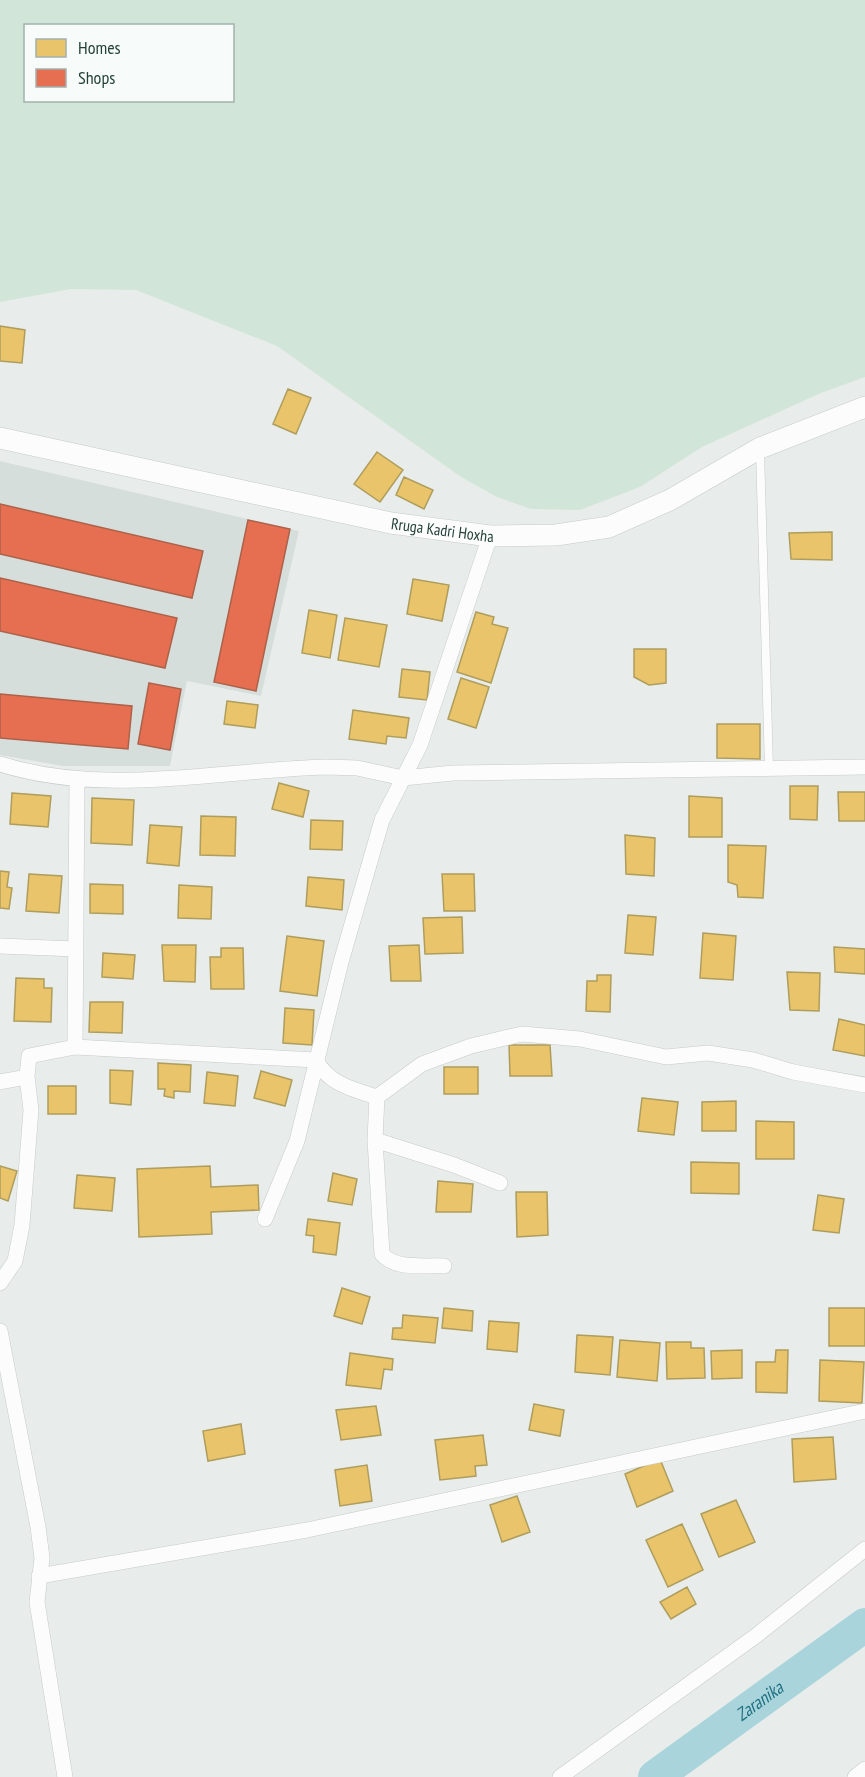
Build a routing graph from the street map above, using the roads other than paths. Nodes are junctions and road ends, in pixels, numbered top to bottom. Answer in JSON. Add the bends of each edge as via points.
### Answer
{"nodes":[{"id":1,"x":865,"y":407,"type":"edge"},
{"id":2,"x":0,"y":438,"type":"edge"},
{"id":3,"x":760,"y":448,"type":"junction"},
{"id":4,"x":490,"y":536,"type":"junction"},
{"id":5,"x":0,"y":764,"type":"edge"},
{"id":6,"x":865,"y":766,"type":"edge"},
{"id":7,"x":769,"y":768,"type":"junction"},
{"id":8,"x":403,"y":778,"type":"junction"},
{"id":9,"x":77,"y":779,"type":"junction"},
{"id":10,"x":0,"y":946,"type":"edge"},
{"id":11,"x":76,"y":949,"type":"junction"},
{"id":12,"x":75,"y":1047,"type":"junction"},
{"id":13,"x":316,"y":1060,"type":"junction"},
{"id":14,"x":27,"y":1077,"type":"junction"},
{"id":15,"x":0,"y":1082,"type":"edge"},
{"id":16,"x":865,"y":1085,"type":"edge"},
{"id":17,"x":377,"y":1097,"type":"junction"},
{"id":18,"x":375,"y":1140,"type":"junction"},
{"id":19,"x":500,"y":1183,"type":"dead end"},
{"id":20,"x":265,"y":1219,"type":"dead end"},
{"id":21,"x":444,"y":1266,"type":"dead end"},
{"id":22,"x":0,"y":1283,"type":"edge"},
{"id":23,"x":0,"y":1331,"type":"edge"},
{"id":24,"x":865,"y":1411,"type":"edge"},
{"id":25,"x":865,"y":1549,"type":"edge"},
{"id":26,"x":39,"y":1576,"type":"junction"},
{"id":27,"x":865,"y":1769,"type":"edge"},
{"id":28,"x":65,"y":1777,"type":"edge"},
{"id":29,"x":560,"y":1777,"type":"edge"},
{"id":30,"x":855,"y":1777,"type":"edge"}],
"edges":[{"from":1,"to":3,"type":"main road","name":"Rruga Kadri Hoxha"},
{"from":2,"to":4,"type":"main road","name":"Rruga Kadri Hoxha","via":[[352,515]]},
{"from":3,"to":4,"type":"main road","name":"Rruga Kadri Hoxha","via":[[670,500],[609,527],[556,535]]},
{"from":3,"to":7,"type":"lane"},
{"from":4,"to":8,"type":"street","via":[[420,745]]},
{"from":5,"to":9,"type":"street","via":[[29,773]]},
{"from":6,"to":7,"type":"street"},
{"from":7,"to":8,"type":"street","via":[[453,772]]},
{"from":8,"to":9,"type":"street","via":[[357,768],[326,767]]},
{"from":8,"to":13,"type":"street","via":[[382,820]]},
{"from":9,"to":11,"type":"street"},
{"from":10,"to":11,"type":"street"},
{"from":11,"to":12,"type":"street"},
{"from":12,"to":13,"type":"street"},
{"from":12,"to":14,"type":"street","via":[[29,1056]]},
{"from":13,"to":17,"type":"street","via":[[321,1071],[335,1081]]},
{"from":13,"to":20,"type":"street","via":[[297,1141]]},
{"from":14,"to":15,"type":"street"},
{"from":14,"to":22,"type":"street","via":[[31,1110],[22,1225],[15,1262]]},
{"from":16,"to":17,"type":"street","via":[[708,1053],[666,1057],[580,1039],[522,1034],[471,1046],[422,1064]]},
{"from":17,"to":18,"type":"street"},
{"from":18,"to":19,"type":"street"},
{"from":18,"to":21,"type":"street","via":[[382,1254],[399,1264]]},
{"from":23,"to":26,"type":"street","via":[[38,1527],[42,1558]]},
{"from":24,"to":26,"type":"street","via":[[307,1530]]},
{"from":25,"to":29,"type":"street","via":[[757,1635]]},
{"from":26,"to":28,"type":"street","via":[[37,1602]]},
{"from":27,"to":30,"type":"street"}]}
